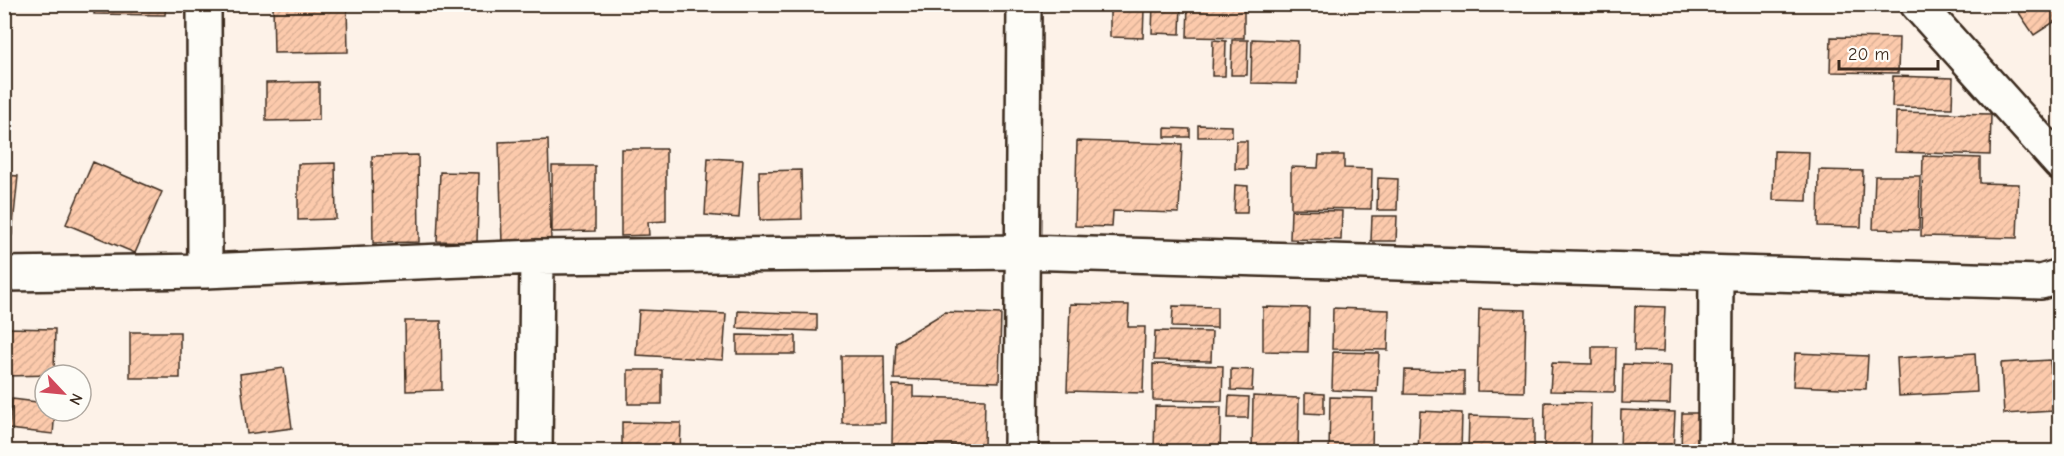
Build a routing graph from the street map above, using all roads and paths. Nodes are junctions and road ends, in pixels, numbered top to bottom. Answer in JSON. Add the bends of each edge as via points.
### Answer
{"nodes":[{"id":1,"x":204,"y":4,"type":"edge"},
{"id":2,"x":1024,"y":4,"type":"edge"},
{"id":3,"x":1917,"y":4,"type":"edge"},
{"id":4,"x":2060,"y":163,"type":"edge"},
{"id":5,"x":1022,"y":252,"type":"junction"},
{"id":6,"x":537,"y":257,"type":"junction"},
{"id":7,"x":205,"y":271,"type":"junction"},
{"id":8,"x":1716,"y":273,"type":"junction"},
{"id":9,"x":4,"y":274,"type":"edge"},
{"id":10,"x":2060,"y":276,"type":"edge"},
{"id":11,"x":535,"y":452,"type":"edge"},
{"id":12,"x":1021,"y":452,"type":"edge"},
{"id":13,"x":1715,"y":452,"type":"edge"}],
"edges":[{"from":1,"to":7,"type":"street"},
{"from":2,"to":5,"type":"street"},
{"from":3,"to":4,"type":"street"},
{"from":5,"to":6,"type":"street"},
{"from":5,"to":8,"type":"street"},
{"from":5,"to":12,"type":"street"},
{"from":6,"to":7,"type":"street"},
{"from":6,"to":11,"type":"street"},
{"from":7,"to":9,"type":"street"},
{"from":8,"to":10,"type":"street","via":[[2041,282]]},
{"from":8,"to":13,"type":"street"}]}
